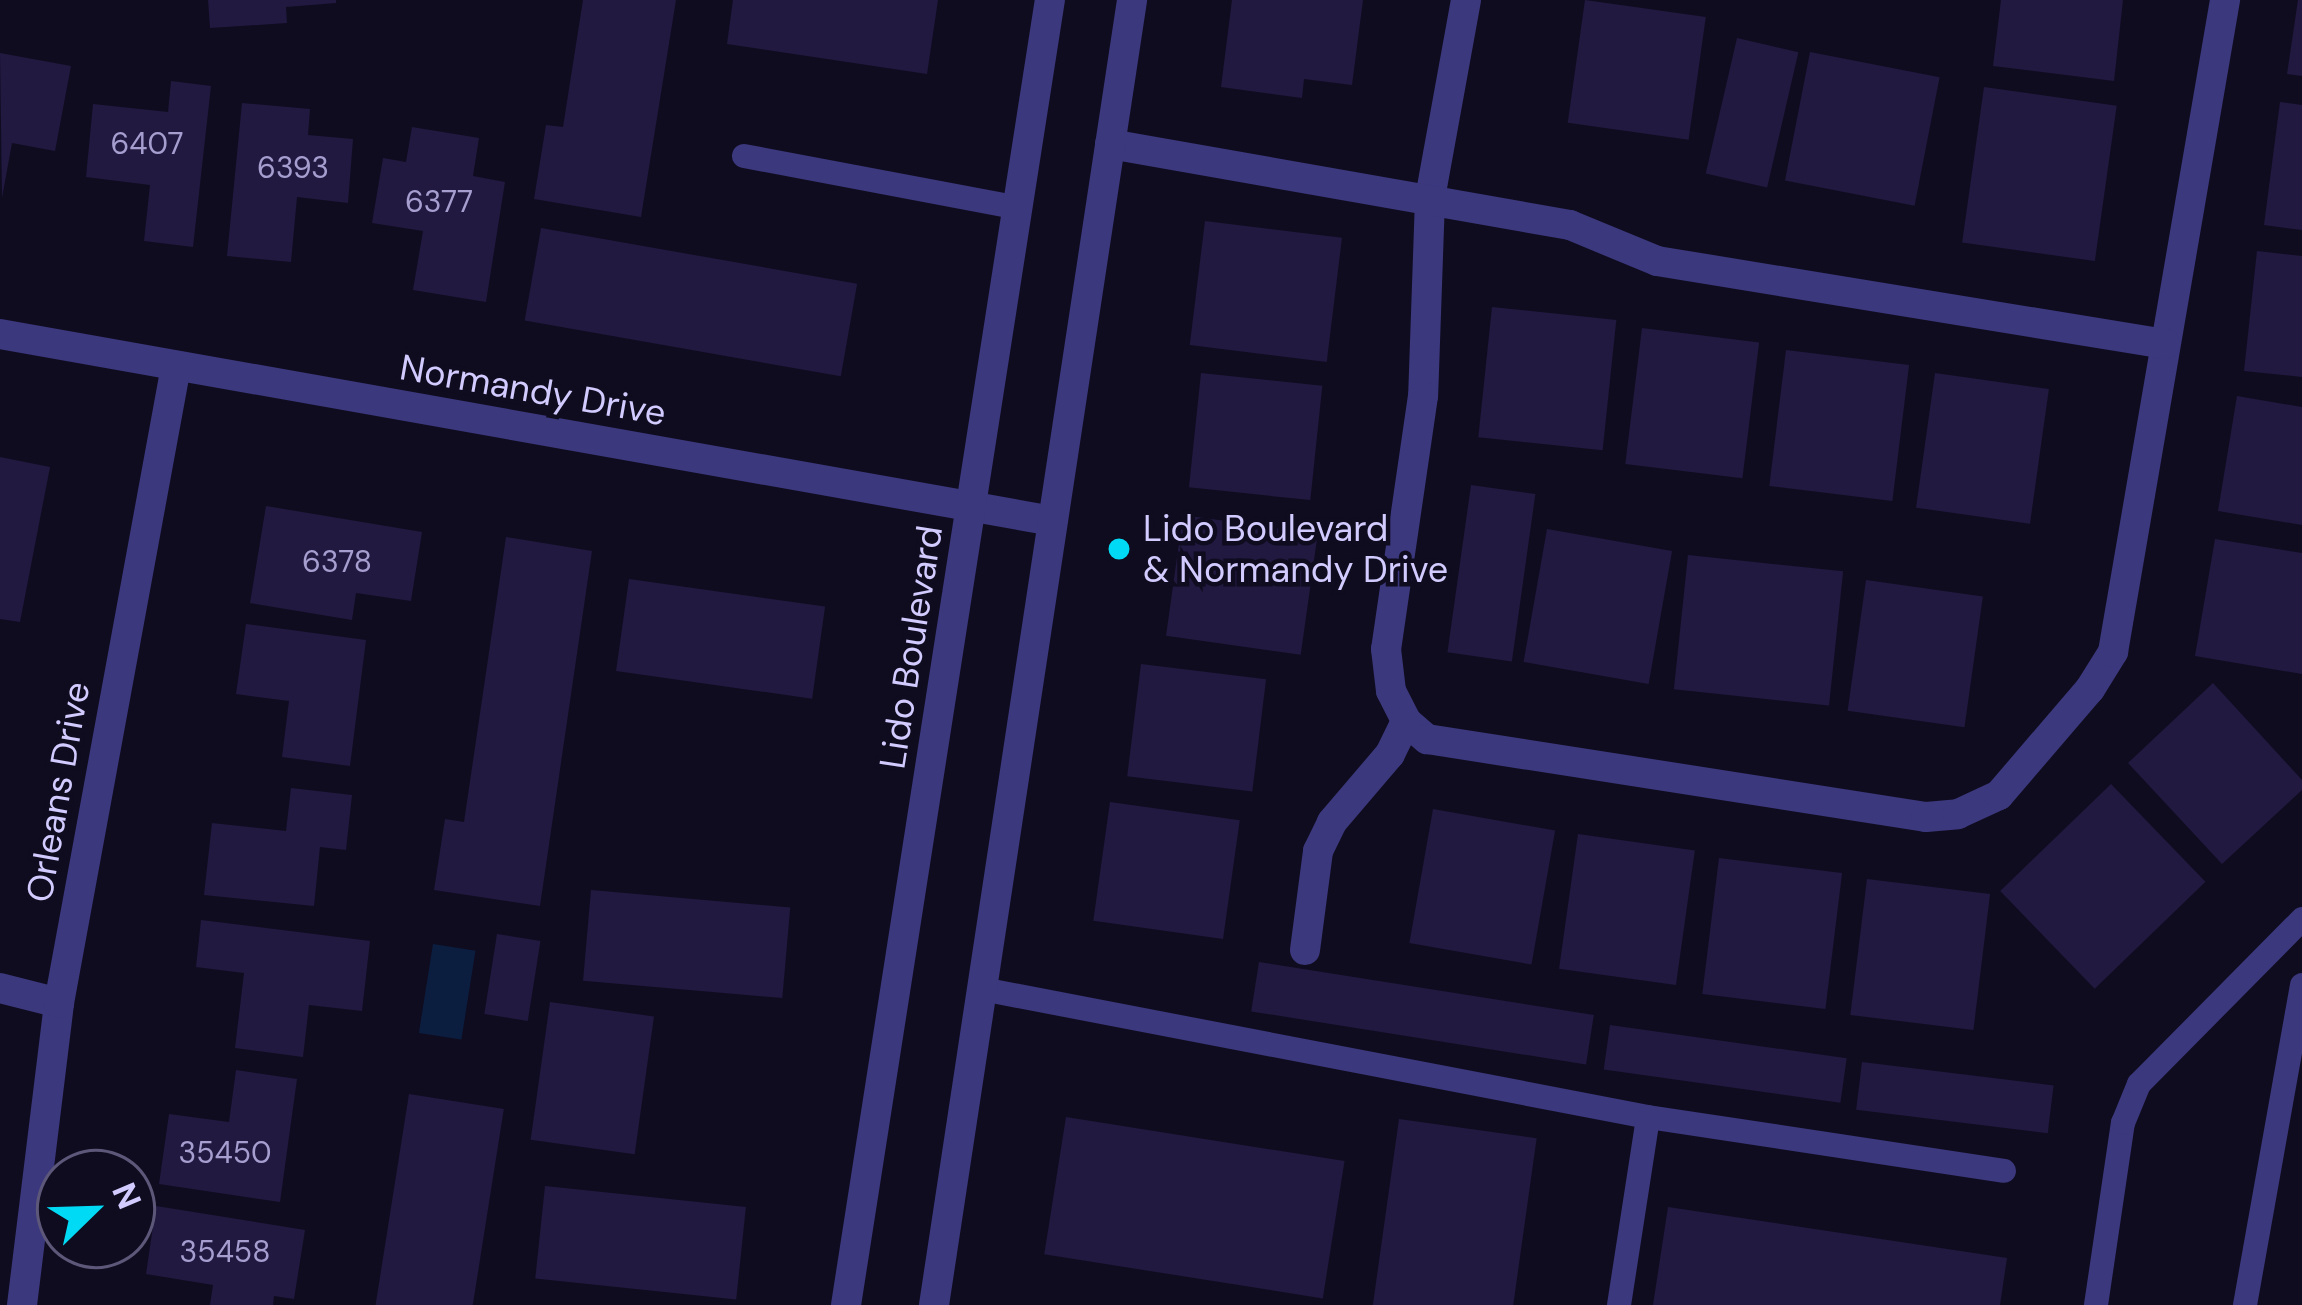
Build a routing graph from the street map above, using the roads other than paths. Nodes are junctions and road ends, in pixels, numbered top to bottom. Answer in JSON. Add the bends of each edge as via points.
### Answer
{"nodes":[{"id":1,"x":1049,"y":0,"type":"edge"},
{"id":2,"x":1132,"y":0,"type":"edge"},
{"id":3,"x":1466,"y":0,"type":"edge"},
{"id":4,"x":2224,"y":0,"type":"edge"},
{"id":5,"x":1110,"y":143,"type":"junction"},
{"id":6,"x":744,"y":156,"type":"dead end"},
{"id":7,"x":1430,"y":200,"type":"junction"},
{"id":8,"x":1019,"y":208,"type":"junction"},
{"id":9,"x":0,"y":334,"type":"edge"},
{"id":10,"x":2165,"y":344,"type":"junction"},
{"id":11,"x":176,"y":366,"type":"junction"},
{"id":12,"x":972,"y":507,"type":"junction"},
{"id":13,"x":1053,"y":521,"type":"junction"},
{"id":14,"x":1406,"y":722,"type":"junction"},
{"id":15,"x":2302,"y":919,"type":"edge"},
{"id":16,"x":1305,"y":950,"type":"dead end"},
{"id":17,"x":2302,"y":985,"type":"edge"},
{"id":18,"x":0,"y":988,"type":"edge"},
{"id":19,"x":982,"y":989,"type":"junction"},
{"id":20,"x":59,"y":1004,"type":"junction"},
{"id":21,"x":1648,"y":1117,"type":"junction"},
{"id":22,"x":2004,"y":1171,"type":"dead end"},
{"id":23,"x":22,"y":1305,"type":"edge"},
{"id":24,"x":846,"y":1305,"type":"edge"},
{"id":25,"x":934,"y":1305,"type":"edge"},
{"id":26,"x":1619,"y":1305,"type":"edge"},
{"id":27,"x":2096,"y":1305,"type":"edge"},
{"id":28,"x":2245,"y":1305,"type":"edge"}],
"edges":[{"from":1,"to":8,"type":"street","name":"Lido Boulevard"},
{"from":2,"to":5,"type":"street"},
{"from":3,"to":7,"type":"street"},
{"from":4,"to":10,"type":"street"},
{"from":5,"to":7,"type":"street"},
{"from":5,"to":13,"type":"street"},
{"from":6,"to":8,"type":"lane"},
{"from":7,"to":10,"type":"street","via":[[1570,225],[1657,261]]},
{"from":7,"to":14,"type":"street","via":[[1424,396],[1386,650],[1391,691]]},
{"from":8,"to":12,"type":"street","name":"Lido Boulevard"},
{"from":9,"to":11,"type":"street","name":"Normandy Drive"},
{"from":10,"to":14,"type":"street","via":[[2113,652],[1999,795],[1927,818],[1427,740]]},
{"from":11,"to":12,"type":"street","name":"Normandy Drive"},
{"from":11,"to":20,"type":"street","name":"Orleans Drive"},
{"from":12,"to":13,"type":"street","name":"Normandy Drive"},
{"from":12,"to":24,"type":"street","name":"Lido Boulevard"},
{"from":13,"to":19,"type":"street"},
{"from":14,"to":16,"type":"street","via":[[1318,850]]},
{"from":15,"to":27,"type":"lane","via":[[2139,1084],[2123,1124]]},
{"from":17,"to":28,"type":"lane"},
{"from":18,"to":20,"type":"street"},
{"from":19,"to":21,"type":"lane"},
{"from":19,"to":25,"type":"street"},
{"from":20,"to":23,"type":"street","name":"Orleans Drive"},
{"from":21,"to":22,"type":"lane"},
{"from":21,"to":26,"type":"lane"}]}
